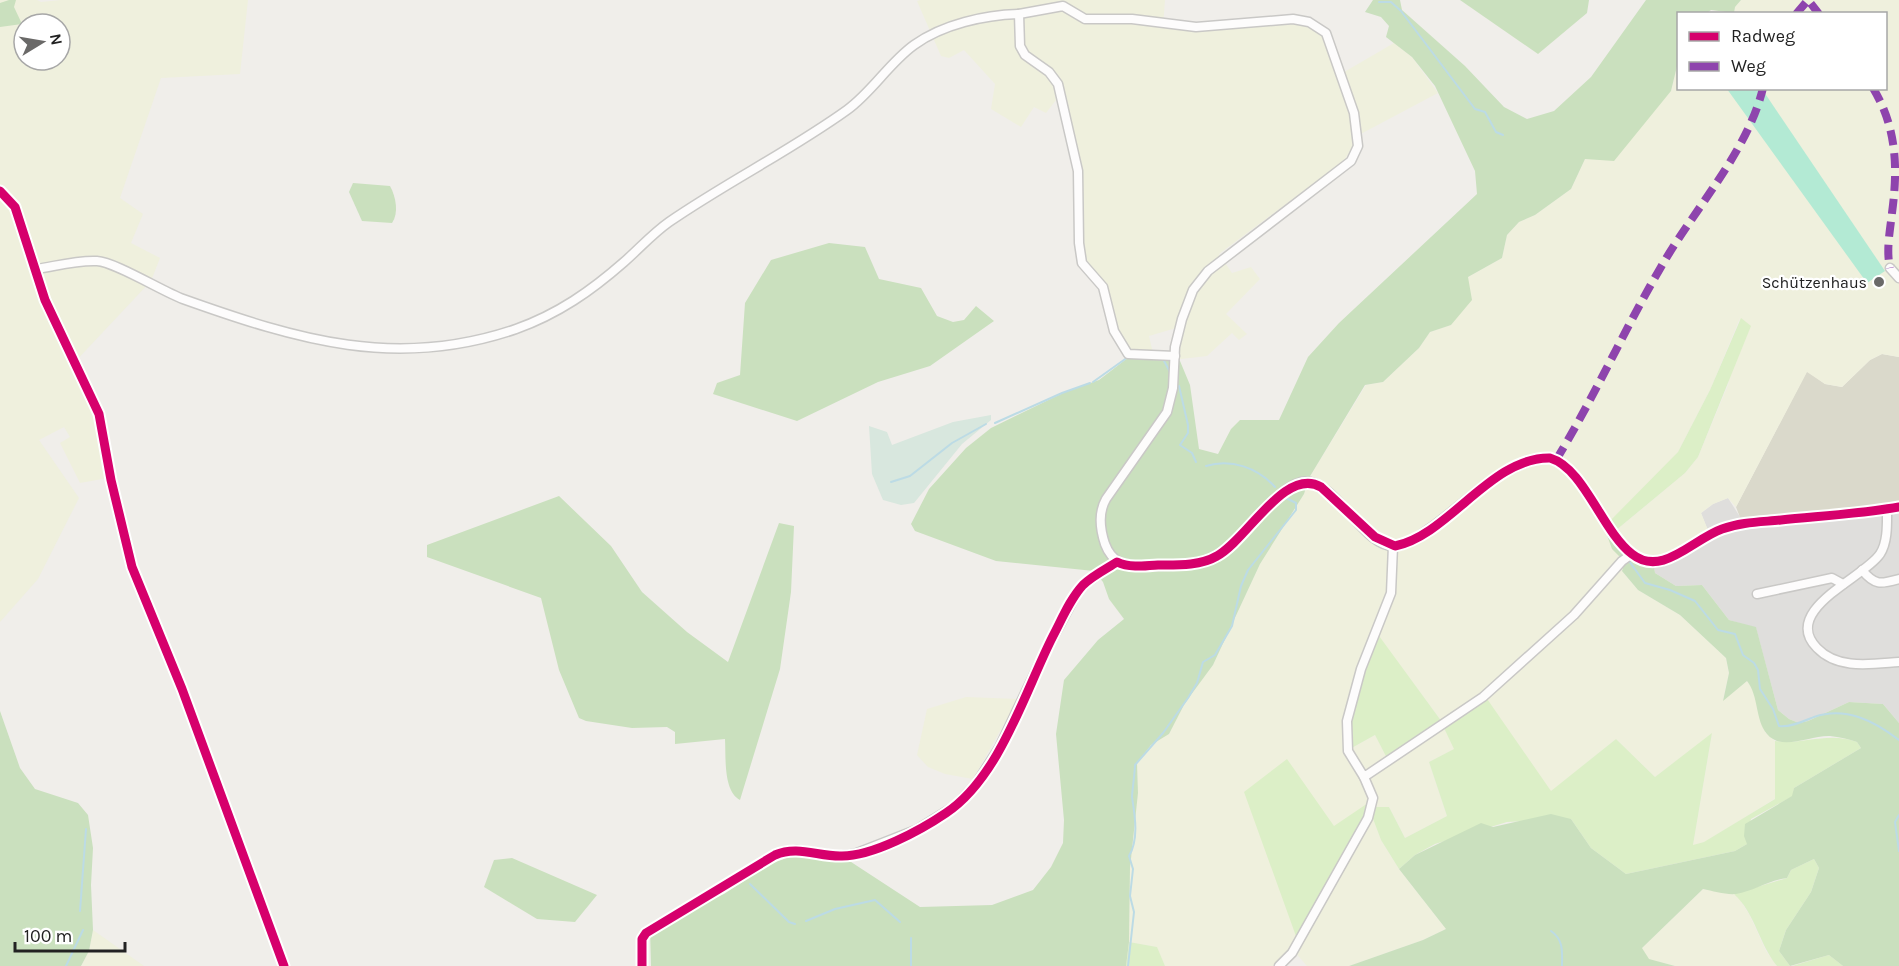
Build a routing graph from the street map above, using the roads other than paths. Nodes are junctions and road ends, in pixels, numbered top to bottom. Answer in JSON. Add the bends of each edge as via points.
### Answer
{"nodes":[{"id":1,"x":1019,"y":14,"type":"junction"},
{"id":2,"x":2,"y":191,"type":"edge"},
{"id":3,"x":1890,"y":268,"type":"dead end"},
{"id":4,"x":37,"y":269,"type":"junction"},
{"id":5,"x":1899,"y":278,"type":"edge"},
{"id":6,"x":1175,"y":356,"type":"junction"},
{"id":7,"x":1899,"y":507,"type":"edge"},
{"id":8,"x":1887,"y":509,"type":"junction"},
{"id":9,"x":1393,"y":546,"type":"junction"},
{"id":10,"x":1632,"y":554,"type":"junction"},
{"id":11,"x":1117,"y":562,"type":"junction"},
{"id":12,"x":1862,"y":570,"type":"junction"},
{"id":13,"x":1899,"y":579,"type":"edge"},
{"id":14,"x":1843,"y":584,"type":"junction"},
{"id":15,"x":1757,"y":594,"type":"dead end"},
{"id":16,"x":1899,"y":662,"type":"edge"},
{"id":17,"x":1364,"y":777,"type":"junction"},
{"id":18,"x":284,"y":966,"type":"edge"},
{"id":19,"x":642,"y":966,"type":"edge"},
{"id":20,"x":1279,"y":966,"type":"edge"}],
"edges":[{"from":1,"to":4,"type":"street","via":[[985,17],[914,45],[850,108],[668,223],[568,307],[469,343],[416,350],[357,347],[302,336],[218,311],[98,261]]},
{"from":1,"to":6,"type":"street","via":[[1020,46],[1025,55],[1049,72],[1058,84],[1078,171],[1083,263],[1103,287],[1114,331],[1128,354]]},
{"from":1,"to":6,"type":"street","via":[[1063,6],[1085,19],[1132,19],[1211,28],[1293,19],[1309,22],[1326,33],[1354,113],[1359,138],[1355,153],[1342,168],[1200,279],[1186,305]]},
{"from":2,"to":4,"type":"street","via":[[15,207]]},
{"from":3,"to":5,"type":"street"},
{"from":4,"to":18,"type":"street","via":[[45,300],[99,414],[132,567],[182,689]]},
{"from":6,"to":11,"type":"street","via":[[1167,412],[1102,509],[1105,542]]},
{"from":7,"to":8,"type":"street"},
{"from":8,"to":10,"type":"street","via":[[1733,526],[1658,562],[1647,562]]},
{"from":8,"to":12,"type":"street","via":[[1881,552]]},
{"from":9,"to":10,"type":"street","via":[[1418,537],[1508,472],[1530,461],[1550,458],[1569,471],[1611,533]]},
{"from":9,"to":11,"type":"street","via":[[1375,537],[1321,487],[1306,482],[1284,491],[1229,548],[1209,560],[1148,566]]},
{"from":9,"to":17,"type":"street","via":[[1391,593],[1361,669],[1347,721],[1348,751]]},
{"from":10,"to":17,"type":"street","via":[[1550,638],[1483,697]]},
{"from":11,"to":19,"type":"street","via":[[1077,593],[996,755],[955,806],[918,829],[854,855],[800,850],[777,854],[646,933],[642,939]]},
{"from":12,"to":13,"type":"street","via":[[1873,583]]},
{"from":12,"to":14,"type":"street"},
{"from":14,"to":15,"type":"street","via":[[1832,578]]},
{"from":14,"to":16,"type":"street","via":[[1814,611],[1808,631],[1814,645],[1837,662]]},
{"from":17,"to":20,"type":"street","via":[[1373,798],[1368,818],[1293,953]]}]}
